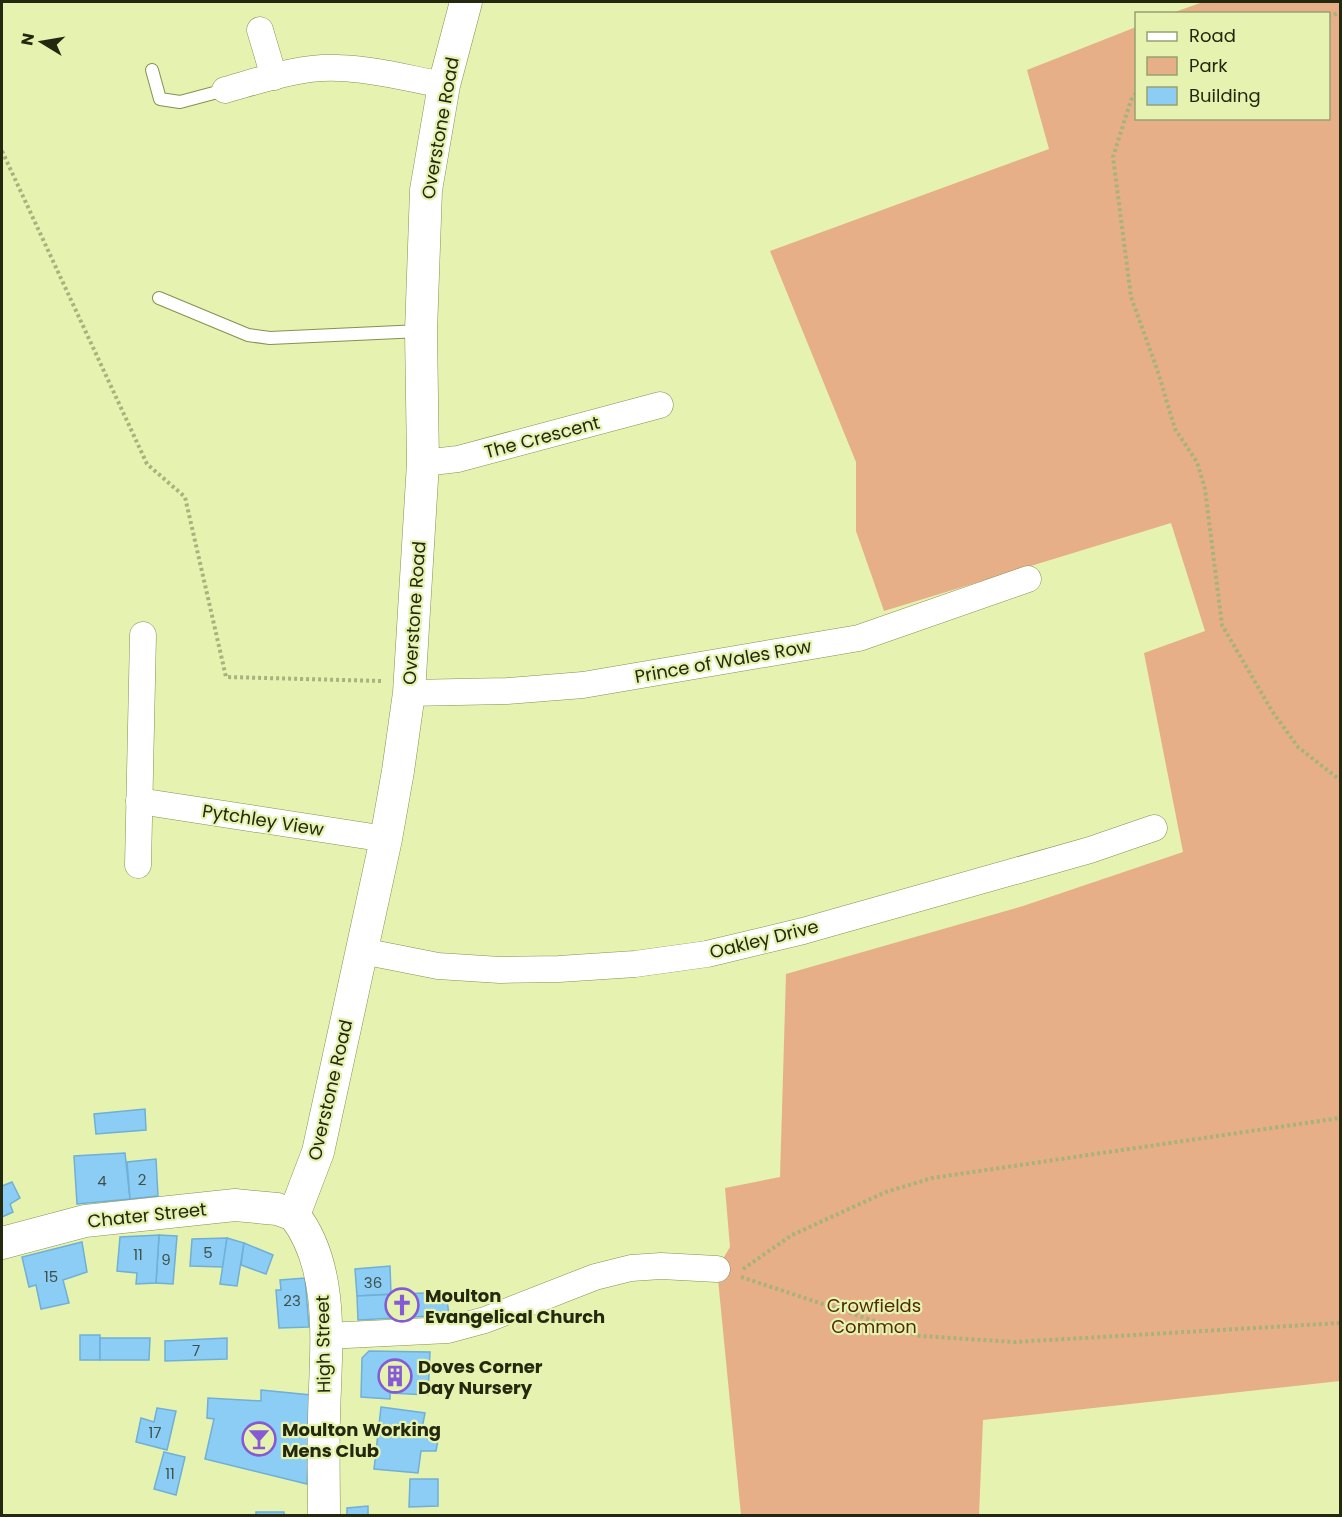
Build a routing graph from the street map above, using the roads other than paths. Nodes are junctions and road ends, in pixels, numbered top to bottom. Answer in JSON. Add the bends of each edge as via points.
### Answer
{"nodes":[{"id":1,"x":466,"y":2,"type":"edge"},
{"id":2,"x":260,"y":30,"type":"dead end"},
{"id":3,"x":152,"y":70,"type":"dead end"},
{"id":4,"x":274,"y":76,"type":"junction"},
{"id":5,"x":444,"y":85,"type":"junction"},
{"id":6,"x":225,"y":90,"type":"joint"},
{"id":7,"x":159,"y":298,"type":"dead end"},
{"id":8,"x":422,"y":331,"type":"junction"},
{"id":9,"x":660,"y":405,"type":"dead end"},
{"id":10,"x":423,"y":463,"type":"junction"},
{"id":11,"x":1028,"y":579,"type":"dead end"},
{"id":12,"x":143,"y":634,"type":"dead end"},
{"id":13,"x":409,"y":688,"type":"junction"},
{"id":14,"x":139,"y":801,"type":"junction"},
{"id":15,"x":1154,"y":828,"type":"dead end"},
{"id":16,"x":386,"y":838,"type":"junction"},
{"id":17,"x":138,"y":865,"type":"dead end"},
{"id":18,"x":362,"y":951,"type":"junction"},
{"id":19,"x":294,"y":1215,"type":"junction"},
{"id":20,"x":2,"y":1243,"type":"edge"},
{"id":21,"x":717,"y":1269,"type":"dead end"},
{"id":22,"x":326,"y":1336,"type":"junction"},
{"id":23,"x":324,"y":1515,"type":"edge"}],
"edges":[{"from":1,"to":5,"type":"street","name":"Overstone Road"},
{"from":2,"to":4,"type":"street"},
{"from":3,"to":6,"type":"lane","via":[[160,99],[180,102]]},
{"from":4,"to":5,"type":"street","via":[[339,68]]},
{"from":4,"to":6,"type":"street"},
{"from":5,"to":8,"type":"street","name":"Overstone Road","via":[[426,190]]},
{"from":7,"to":8,"type":"lane","via":[[248,335],[270,338]]},
{"from":8,"to":10,"type":"street","name":"Overstone Road"},
{"from":9,"to":10,"type":"street","name":"The Crescent","via":[[458,459]]},
{"from":10,"to":13,"type":"street","name":"Overstone Road"},
{"from":11,"to":13,"type":"street","name":"Prince of Wales Row","via":[[859,638],[583,685],[507,691]]},
{"from":12,"to":14,"type":"street"},
{"from":13,"to":16,"type":"street","name":"Overstone Road"},
{"from":14,"to":16,"type":"street","name":"Pytchley View"},
{"from":14,"to":17,"type":"street"},
{"from":15,"to":18,"type":"street","name":"Oakley Drive","via":[[1090,850],[814,928],[707,954],[635,964],[500,970],[438,966]]},
{"from":16,"to":18,"type":"street","name":"Overstone Road"},
{"from":18,"to":19,"type":"street","name":"Overstone Road","via":[[318,1152]]},
{"from":19,"to":20,"type":"street","name":"Chater Street","via":[[257,1206],[224,1206],[85,1221]]},
{"from":19,"to":22,"type":"street","name":"High Street","via":[[317,1262]]},
{"from":21,"to":22,"type":"street","via":[[631,1268],[595,1277],[485,1320],[448,1330]]},
{"from":22,"to":23,"type":"street","name":"High Street"}]}
